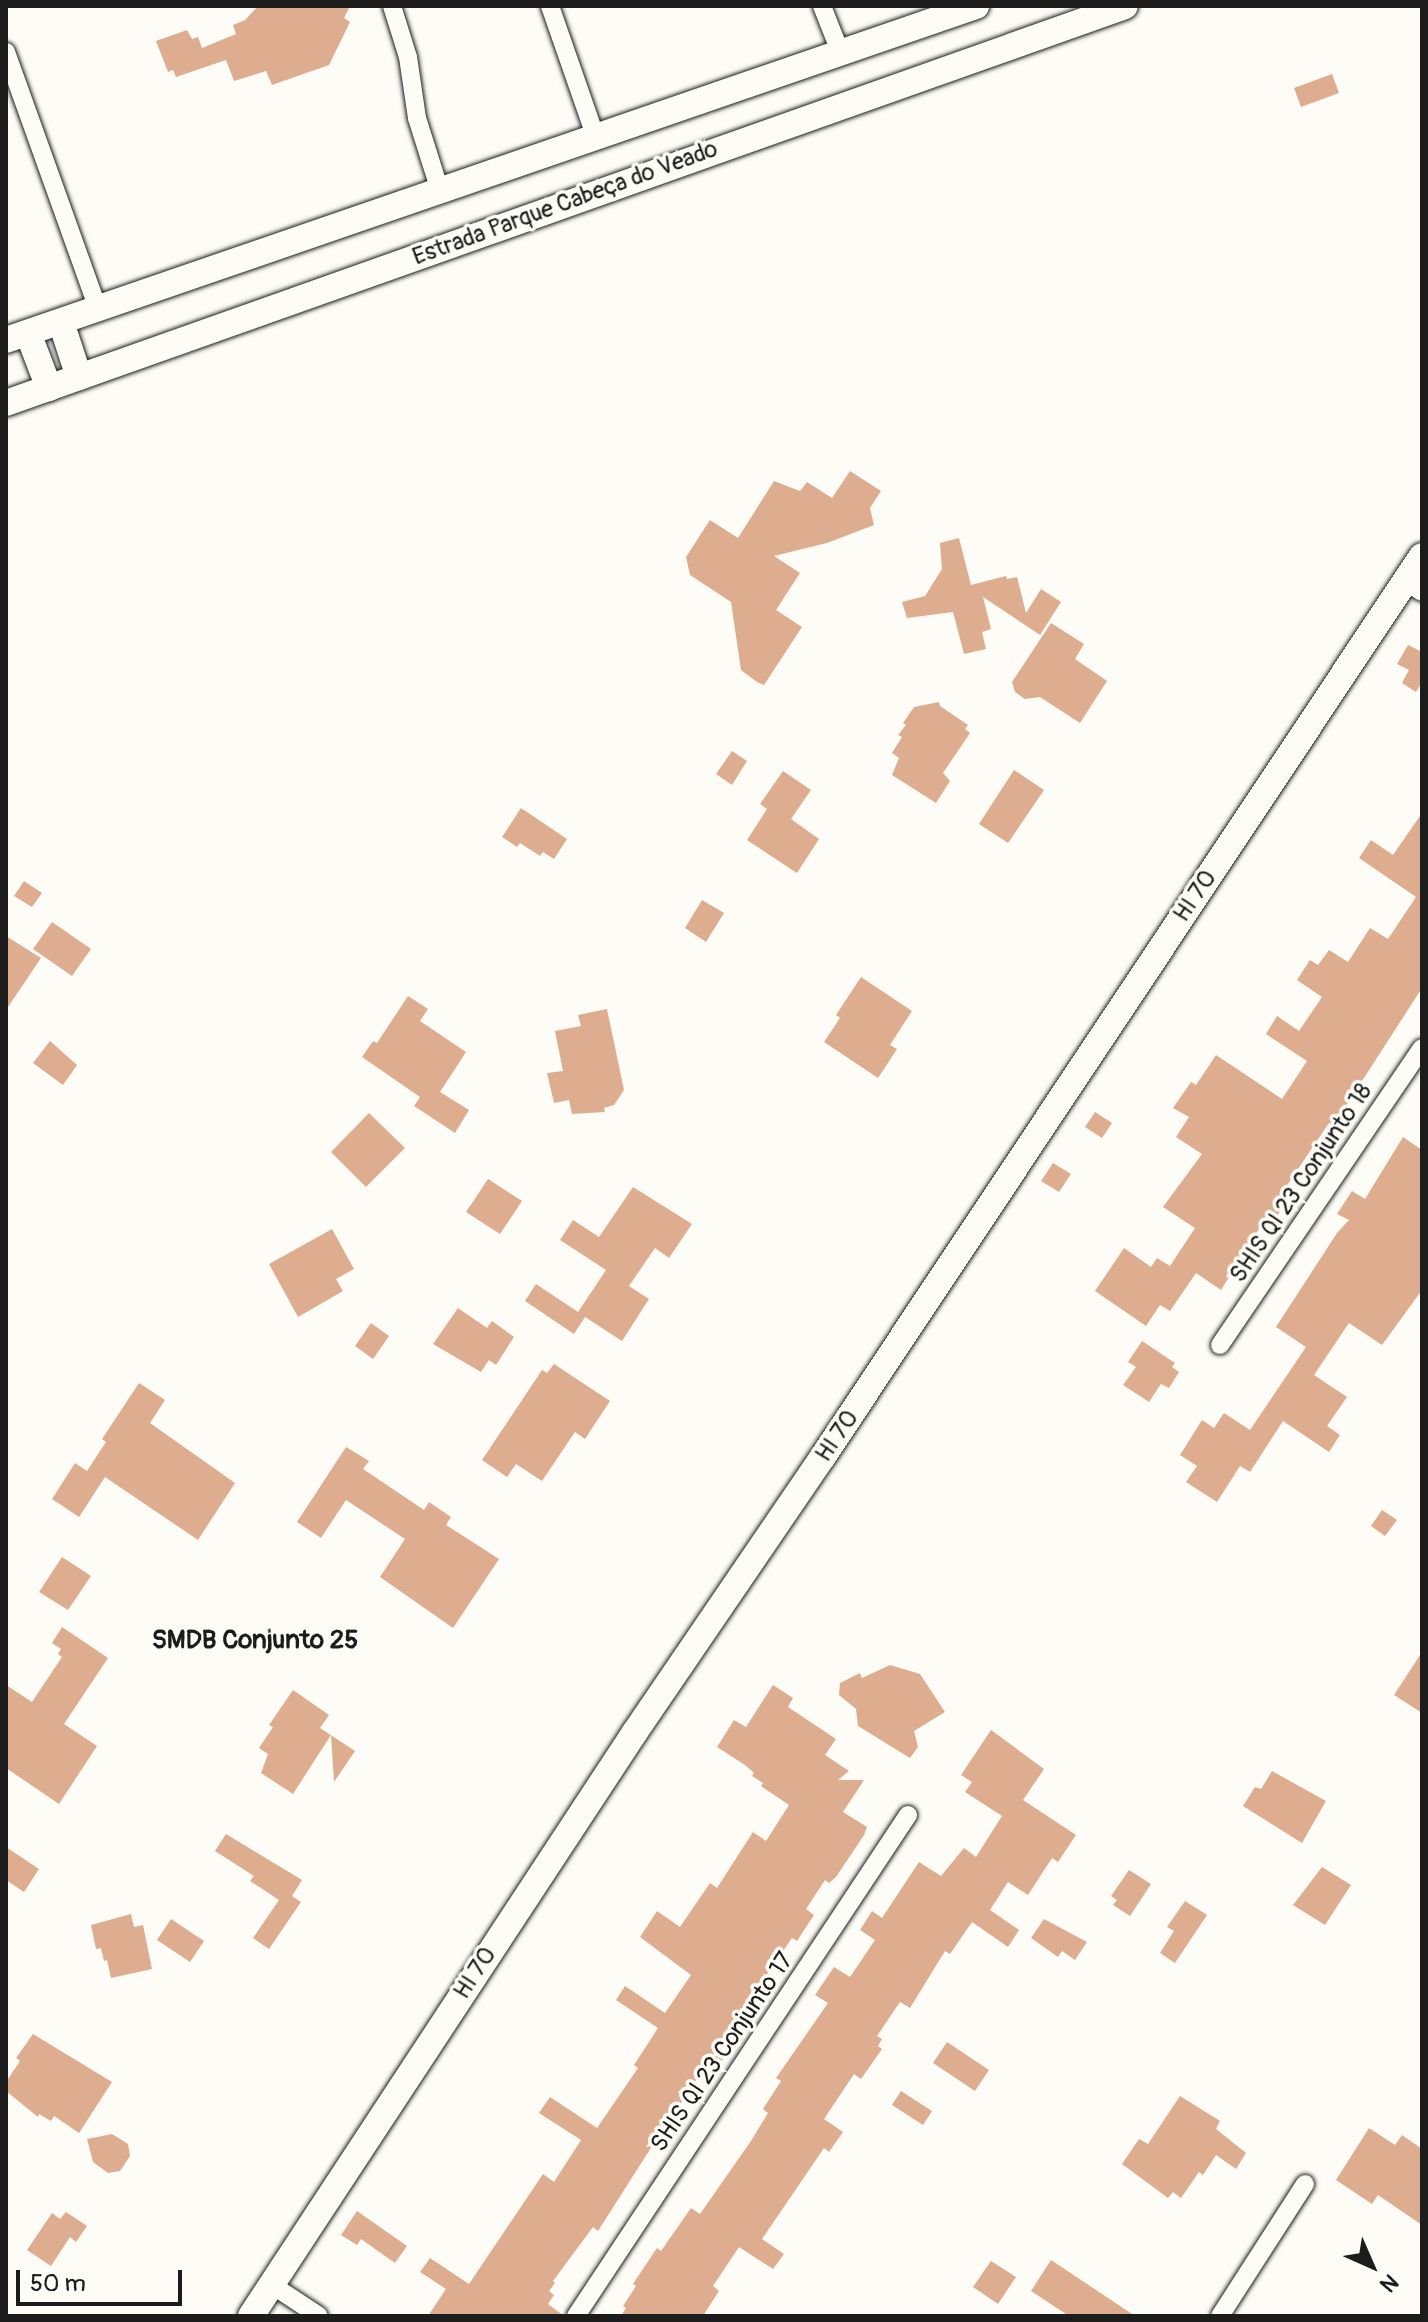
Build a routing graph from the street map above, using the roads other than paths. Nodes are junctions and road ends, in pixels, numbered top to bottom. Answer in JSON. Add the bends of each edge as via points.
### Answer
{"nodes":[{"id":1,"x":392,"y":6,"type":"edge"},
{"id":2,"x":550,"y":6,"type":"edge"},
{"id":3,"x":822,"y":6,"type":"edge"},
{"id":4,"x":976,"y":6,"type":"edge"},
{"id":5,"x":1125,"y":6,"type":"edge"},
{"id":6,"x":6,"y":52,"type":"edge"},
{"id":7,"x":841,"y":54,"type":"junction"},
{"id":8,"x":596,"y":138,"type":"junction"},
{"id":9,"x":440,"y":191,"type":"junction"},
{"id":10,"x":98,"y":309,"type":"junction"},
{"id":11,"x":61,"y":322,"type":"junction"},
{"id":12,"x":17,"y":336,"type":"edge"},
{"id":13,"x":79,"y":377,"type":"junction"},
{"id":14,"x":49,"y":388,"type":"junction"},
{"id":15,"x":6,"y":403,"type":"edge"},
{"id":16,"x":1422,"y":556,"type":"edge"},
{"id":17,"x":1414,"y":586,"type":"edge"},
{"id":18,"x":1422,"y":1048,"type":"edge"},
{"id":19,"x":1220,"y":1345,"type":"dead end"},
{"id":20,"x":908,"y":1815,"type":"dead end"},
{"id":21,"x":1305,"y":2184,"type":"dead end"},
{"id":22,"x":272,"y":2285,"type":"junction"},
{"id":23,"x":251,"y":2316,"type":"edge"},
{"id":24,"x":319,"y":2316,"type":"edge"},
{"id":25,"x":576,"y":2316,"type":"edge"},
{"id":26,"x":1220,"y":2316,"type":"edge"}],
"edges":[{"from":1,"to":9,"type":"street"},
{"from":2,"to":8,"type":"street"},
{"from":3,"to":7,"type":"street"},
{"from":4,"to":7,"type":"main road","name":"Estrada Parque Cabeça do Veado"},
{"from":5,"to":13,"type":"main road","name":"Estrada Parque Cabeça do Veado"},
{"from":6,"to":10,"type":"street"},
{"from":7,"to":8,"type":"main road","name":"Estrada Parque Cabeça do Veado"},
{"from":8,"to":9,"type":"main road","name":"Estrada Parque Cabeça do Veado"},
{"from":9,"to":10,"type":"main road","name":"Estrada Parque Cabeça do Veado"},
{"from":10,"to":11,"type":"main road","name":"Estrada Parque Cabeça do Veado"},
{"from":11,"to":12,"type":"main road","name":"Estrada Parque Cabeça do Veado"},
{"from":11,"to":13,"type":"main road"},
{"from":12,"to":14,"type":"main road"},
{"from":13,"to":14,"type":"main road","name":"Estrada Parque Cabeça do Veado"},
{"from":14,"to":15,"type":"main road","name":"Estrada Parque Cabeça do Veado"},
{"from":16,"to":17,"type":"main road","name":"HI 70"},
{"from":17,"to":22,"type":"main road","name":"HI 70","via":[[583,1811]]},
{"from":18,"to":19,"type":"street","name":"SHIS QI 23 Conjunto 18"},
{"from":20,"to":25,"type":"street","name":"SHIS QI 23 Conjunto 17"},
{"from":21,"to":26,"type":"street"},
{"from":22,"to":23,"type":"main road","name":"HI 70"},
{"from":22,"to":24,"type":"street"}]}
